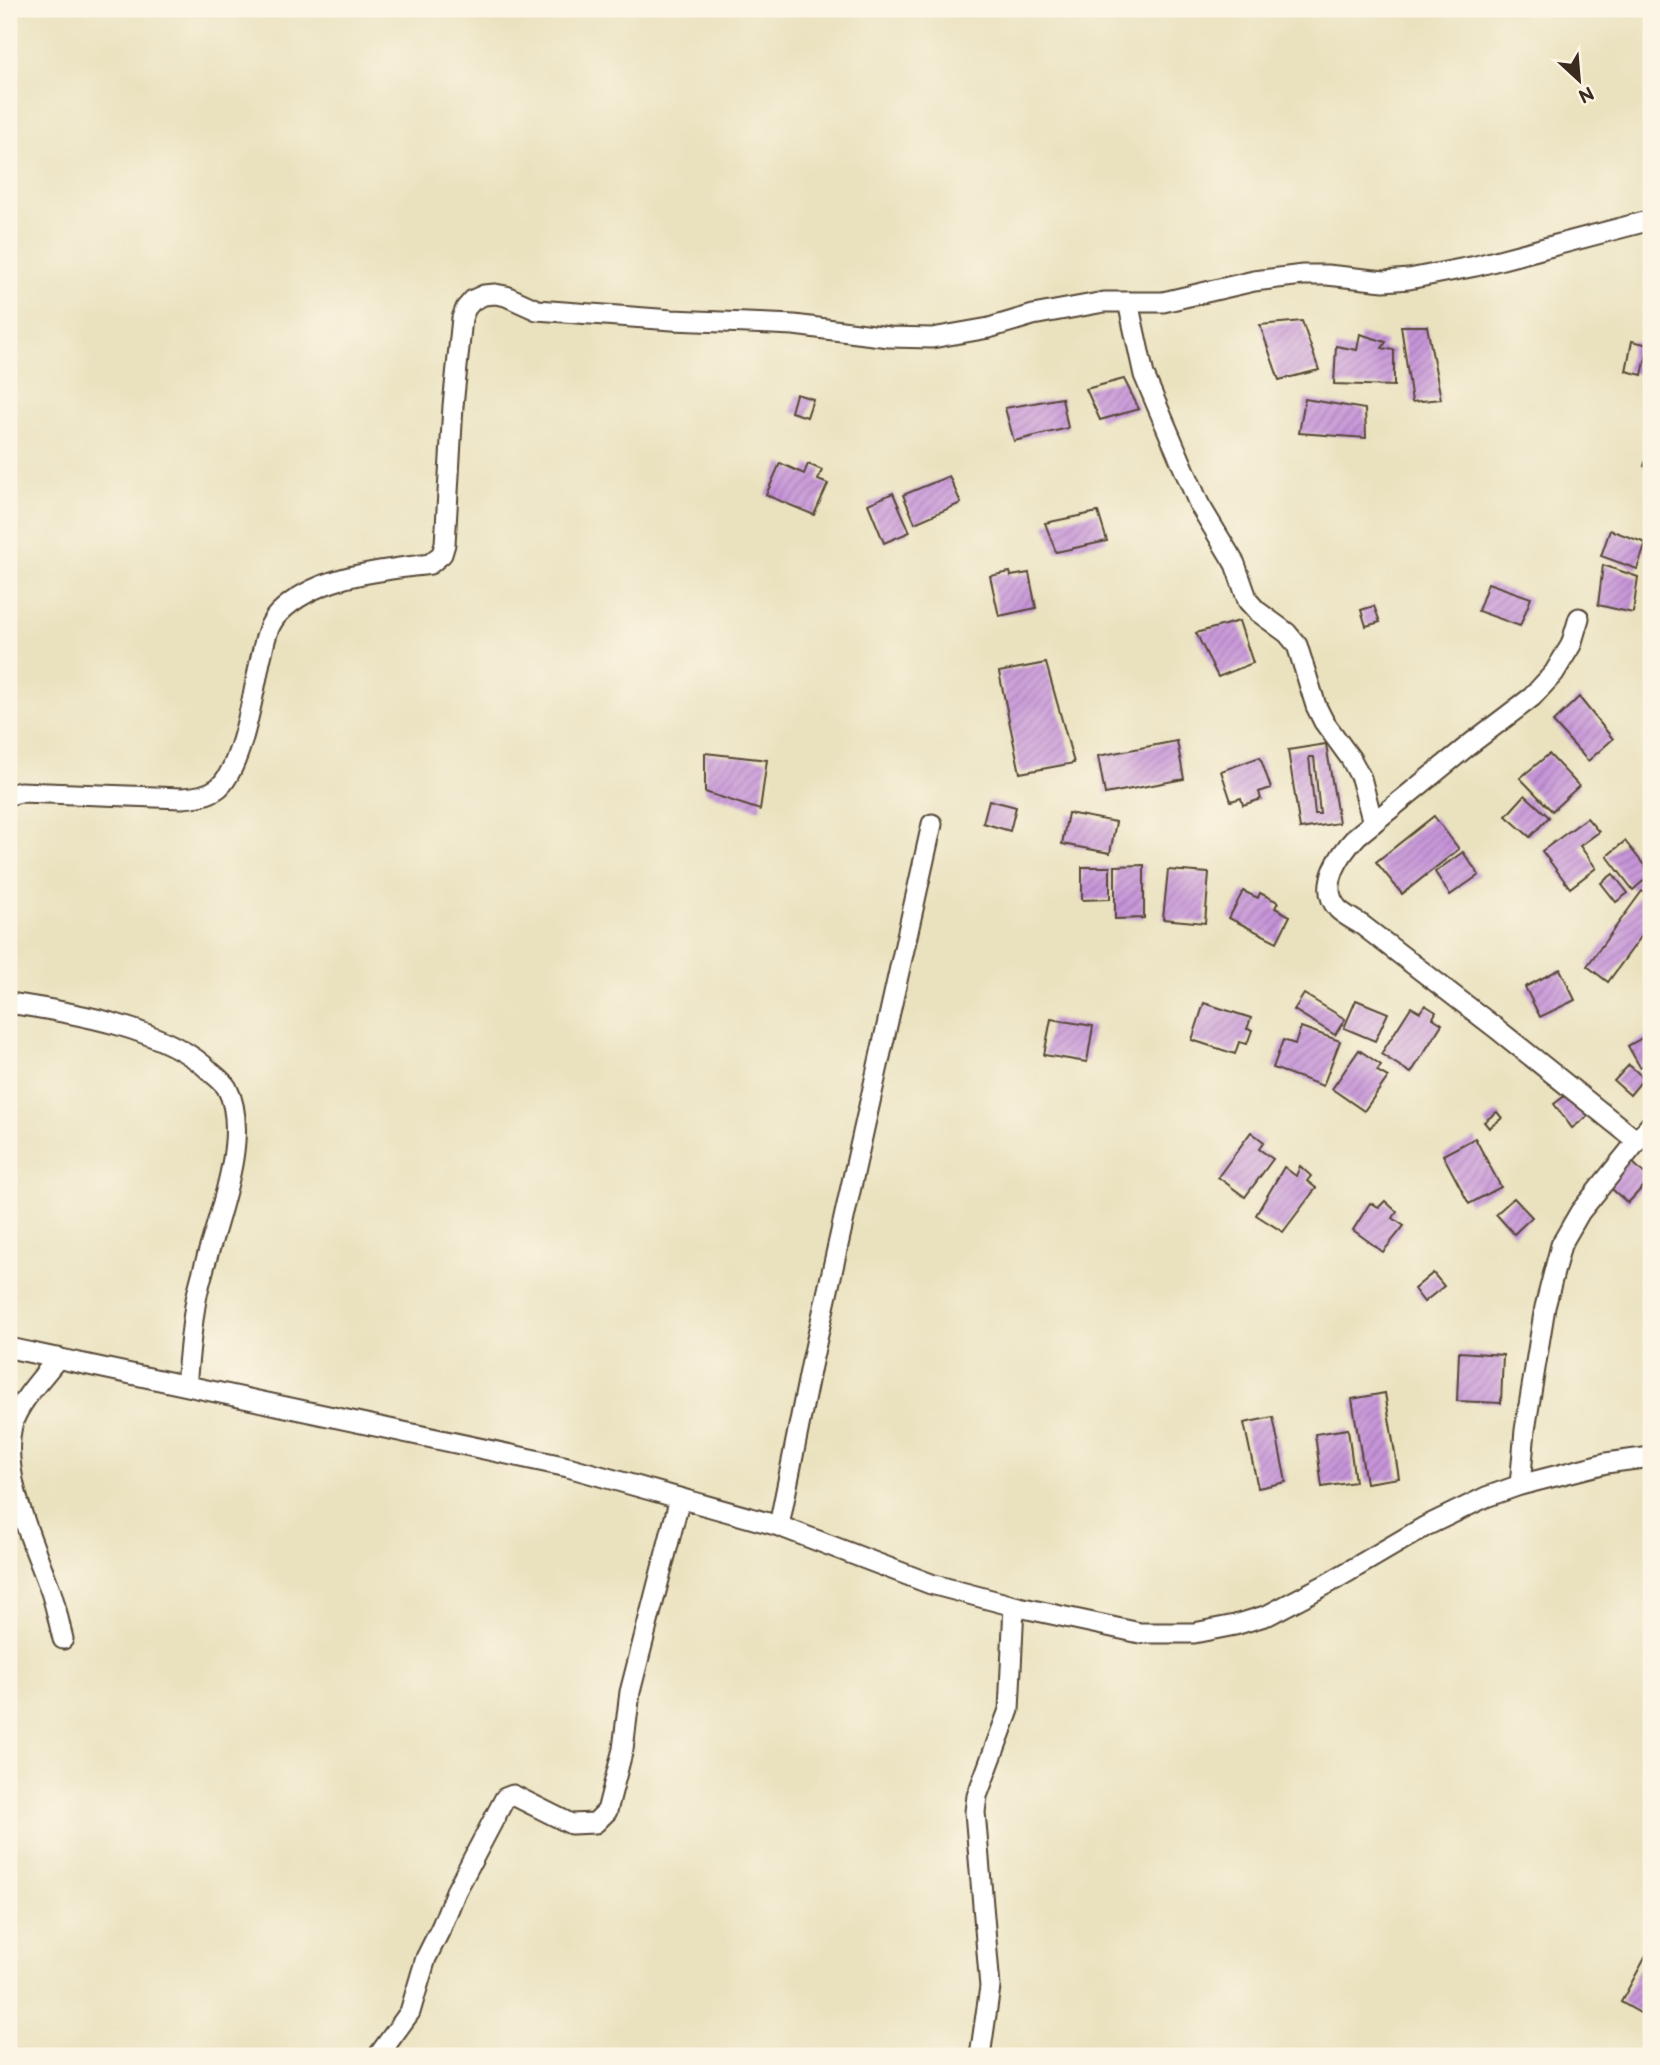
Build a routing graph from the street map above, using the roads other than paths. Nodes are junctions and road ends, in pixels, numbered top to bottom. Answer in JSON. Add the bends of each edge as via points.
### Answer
{"nodes":[{"id":1,"x":1651,"y":220,"type":"edge"},
{"id":2,"x":1128,"y":302,"type":"junction"},
{"id":3,"x":1579,"y":618,"type":"dead end"},
{"id":4,"x":9,"y":795,"type":"edge"},
{"id":5,"x":1373,"y":823,"type":"junction"},
{"id":6,"x":932,"y":824,"type":"dead end"},
{"id":7,"x":9,"y":1003,"type":"edge"},
{"id":8,"x":1651,"y":1124,"type":"edge"},
{"id":9,"x":1637,"y":1141,"type":"junction"},
{"id":10,"x":9,"y":1348,"type":"edge"},
{"id":11,"x":58,"y":1358,"type":"junction"},
{"id":12,"x":186,"y":1385,"type":"junction"},
{"id":13,"x":1651,"y":1457,"type":"edge"},
{"id":14,"x":1520,"y":1485,"type":"junction"},
{"id":15,"x":680,"y":1498,"type":"junction"},
{"id":16,"x":779,"y":1526,"type":"junction"},
{"id":17,"x":1014,"y":1606,"type":"junction"},
{"id":18,"x":63,"y":1639,"type":"dead end"},
{"id":19,"x":378,"y":2056,"type":"edge"},
{"id":20,"x":980,"y":2056,"type":"edge"}],
"edges":[{"from":1,"to":2,"type":"street","via":[[1409,279],[1303,275],[1254,281],[1181,299]]},
{"from":2,"to":4,"type":"street","via":[[1033,314],[968,333],[889,338],[794,325],[537,310],[506,296],[484,295],[473,300],[462,318],[445,544],[437,561],[355,576],[314,589],[276,615],[267,631],[246,726],[228,778],[217,789],[182,798]]},
{"from":2,"to":5,"type":"street","via":[[1144,375],[1199,504],[1236,564],[1248,601],[1297,645],[1316,706],[1361,778]]},
{"from":3,"to":5,"type":"street","via":[[1571,645],[1532,697]]},
{"from":5,"to":9,"type":"street","via":[[1343,851],[1336,864],[1330,892],[1339,910],[1497,1028]]},
{"from":6,"to":16,"type":"street"},
{"from":7,"to":12,"type":"street","via":[[150,1034],[201,1061],[226,1087],[237,1127],[196,1299]]},
{"from":8,"to":9,"type":"street"},
{"from":9,"to":14,"type":"street","via":[[1580,1212],[1561,1245],[1543,1321]]},
{"from":10,"to":11,"type":"street"},
{"from":11,"to":12,"type":"street"},
{"from":11,"to":18,"type":"street","via":[[16,1414],[9,1443],[11,1475]]},
{"from":12,"to":15,"type":"street","via":[[568,1466]]},
{"from":13,"to":14,"type":"street","via":[[1605,1462]]},
{"from":14,"to":17,"type":"street","via":[[1426,1526],[1268,1615],[1235,1625],[1194,1633],[1140,1633]]},
{"from":15,"to":16,"type":"street"},
{"from":15,"to":19,"type":"street","via":[[631,1692],[607,1811],[595,1823],[571,1824],[513,1795],[505,1798],[426,1958],[410,2012]]},
{"from":16,"to":17,"type":"street","via":[[932,1584]]},
{"from":17,"to":20,"type":"street","via":[[1009,1710],[975,1812],[990,1987]]}]}
